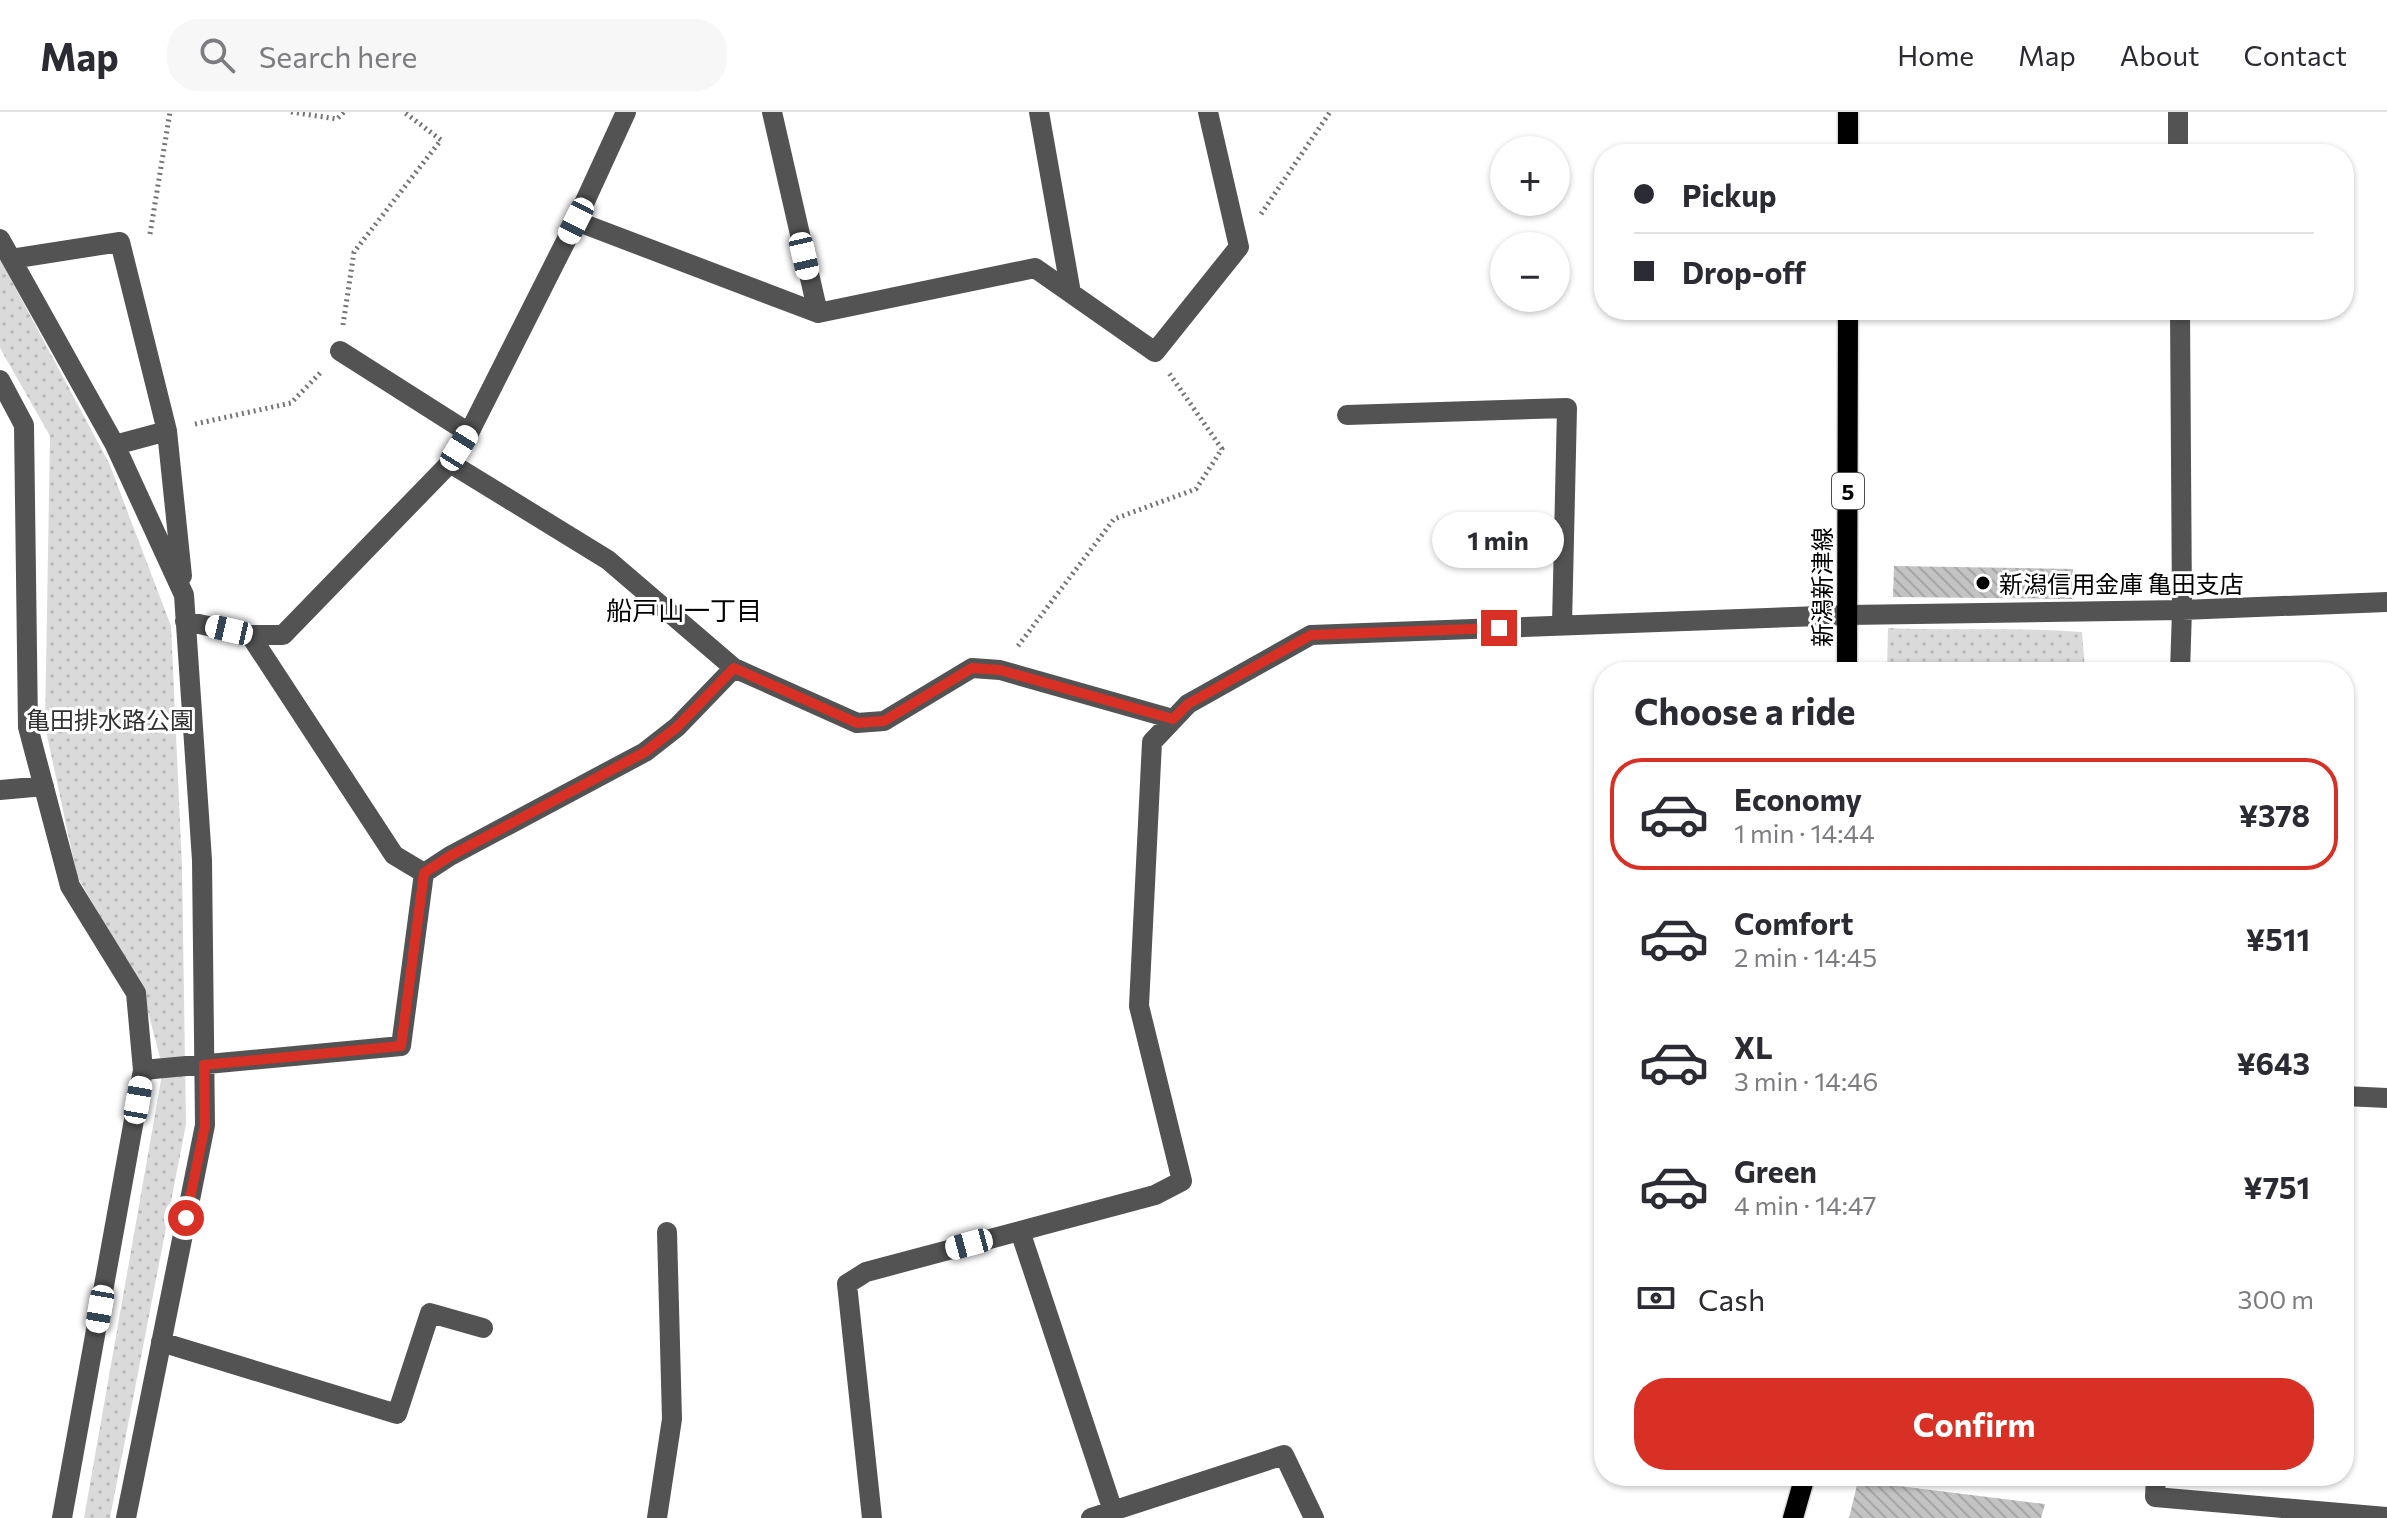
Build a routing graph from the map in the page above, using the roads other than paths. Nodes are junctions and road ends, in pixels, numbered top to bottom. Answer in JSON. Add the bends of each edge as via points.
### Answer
{"nodes":[{"id":1,"x":626,"y":112,"type":"edge"},
{"id":2,"x":772,"y":112,"type":"edge"},
{"id":3,"x":1039,"y":112,"type":"edge"},
{"id":4,"x":1208,"y":112,"type":"edge"},
{"id":5,"x":1848,"y":112,"type":"edge"},
{"id":6,"x":2178,"y":112,"type":"edge"},
{"id":7,"x":1848,"y":144,"type":"edge"},
{"id":8,"x":2178,"y":144,"type":"edge"},
{"id":9,"x":576,"y":221,"type":"junction"},
{"id":10,"x":0,"y":239,"type":"edge"},
{"id":11,"x":11,"y":259,"type":"junction"},
{"id":12,"x":1071,"y":293,"type":"junction"},
{"id":13,"x":818,"y":313,"type":"junction"},
{"id":14,"x":1848,"y":320,"type":"edge"},
{"id":15,"x":2180,"y":320,"type":"edge"},
{"id":16,"x":340,"y":351,"type":"road end"},
{"id":17,"x":0,"y":380,"type":"edge"},
{"id":18,"x":1347,"y":415,"type":"dead end"},
{"id":19,"x":167,"y":431,"type":"junction"},
{"id":20,"x":469,"y":433,"type":"junction"},
{"id":21,"x":115,"y":445,"type":"junction"},
{"id":22,"x":450,"y":463,"type":"junction"},
{"id":23,"x":184,"y":595,"type":"junction"},
{"id":24,"x":2387,"y":602,"type":"edge"},
{"id":25,"x":2182,"y":610,"type":"junction"},
{"id":26,"x":1848,"y":615,"type":"junction"},
{"id":27,"x":185,"y":621,"type":"junction"},
{"id":28,"x":1562,"y":625,"type":"junction"},
{"id":29,"x":250,"y":635,"type":"junction"},
{"id":30,"x":1847,"y":662,"type":"edge"},
{"id":31,"x":2180,"y":662,"type":"edge"},
{"id":32,"x":734,"y":668,"type":"junction"},
{"id":33,"x":1173,"y":719,"type":"junction"},
{"id":34,"x":44,"y":786,"type":"junction"},
{"id":35,"x":0,"y":790,"type":"edge"},
{"id":36,"x":424,"y":873,"type":"junction"},
{"id":37,"x":204,"y":1065,"type":"junction"},
{"id":38,"x":143,"y":1070,"type":"junction"},
{"id":39,"x":2354,"y":1096,"type":"edge"},
{"id":40,"x":2387,"y":1098,"type":"edge"},
{"id":41,"x":1020,"y":1231,"type":"junction"},
{"id":42,"x":667,"y":1232,"type":"dead end"},
{"id":43,"x":483,"y":1328,"type":"dead end"},
{"id":44,"x":161,"y":1342,"type":"junction"},
{"id":45,"x":1802,"y":1486,"type":"edge"},
{"id":46,"x":2156,"y":1486,"type":"edge"},
{"id":47,"x":1113,"y":1511,"type":"junction"},
{"id":48,"x":2387,"y":1517,"type":"edge"},
{"id":49,"x":62,"y":1518,"type":"edge"},
{"id":50,"x":126,"y":1518,"type":"edge"},
{"id":51,"x":657,"y":1518,"type":"edge"},
{"id":52,"x":872,"y":1518,"type":"edge"},
{"id":53,"x":1091,"y":1518,"type":"edge"},
{"id":54,"x":1314,"y":1518,"type":"edge"},
{"id":55,"x":1793,"y":1518,"type":"edge"}],
"edges":[{"from":1,"to":9,"type":"street"},
{"from":2,"to":13,"type":"street"},
{"from":3,"to":12,"type":"street"},
{"from":4,"to":12,"type":"street","via":[[1239,247],[1155,352]]},
{"from":5,"to":7,"type":"main road"},
{"from":6,"to":8,"type":"street"},
{"from":9,"to":13,"type":"street"},
{"from":9,"to":20,"type":"street"},
{"from":10,"to":11,"type":"street"},
{"from":11,"to":19,"type":"street","via":[[120,242]]},
{"from":11,"to":21,"type":"street"},
{"from":12,"to":13,"type":"street","via":[[1035,268]]},
{"from":14,"to":26,"type":"main road","name":"新潟新津線","number":"5"},
{"from":15,"to":25,"type":"street"},
{"from":16,"to":20,"type":"street"},
{"from":17,"to":34,"type":"street","via":[[24,425],[28,727]]},
{"from":18,"to":28,"type":"street","via":[[1567,408]]},
{"from":19,"to":21,"type":"street"},
{"from":19,"to":23,"type":"street"},
{"from":20,"to":22,"type":"street"},
{"from":21,"to":23,"type":"street"},
{"from":22,"to":29,"type":"street","via":[[283,635]]},
{"from":22,"to":32,"type":"street","via":[[608,560]]},
{"from":23,"to":27,"type":"street"},
{"from":24,"to":25,"type":"street"},
{"from":25,"to":26,"type":"street"},
{"from":25,"to":31,"type":"street"},
{"from":26,"to":28,"type":"street"},
{"from":26,"to":30,"type":"main road","name":"新潟新津線","number":"5"},
{"from":27,"to":29,"type":"street"},
{"from":27,"to":37,"type":"street","via":[[202,860]]},
{"from":28,"to":33,"type":"street","via":[[1311,635],[1188,704]]},
{"from":29,"to":36,"type":"street","via":[[394,855]]},
{"from":32,"to":33,"type":"street","via":[[857,723],[884,721],[972,668],[1000,670]]},
{"from":32,"to":36,"type":"street","via":[[645,752]]},
{"from":33,"to":41,"type":"street","via":[[1152,742],[1139,1006],[1182,1181],[1155,1195]]},
{"from":34,"to":35,"type":"street"},
{"from":34,"to":38,"type":"street","via":[[70,886],[136,993]]},
{"from":36,"to":37,"type":"street","via":[[401,1046]]},
{"from":37,"to":38,"type":"street"},
{"from":37,"to":44,"type":"street","via":[[205,1125]]},
{"from":38,"to":49,"type":"street"},
{"from":39,"to":40,"type":"street"},
{"from":41,"to":47,"type":"street"},
{"from":41,"to":52,"type":"street","via":[[866,1272],[847,1284]]},
{"from":42,"to":51,"type":"street","via":[[672,1419]]},
{"from":43,"to":44,"type":"street","via":[[430,1313],[397,1414]]},
{"from":44,"to":50,"type":"street"},
{"from":45,"to":55,"type":"main road"},
{"from":46,"to":48,"type":"street","via":[[2155,1497]]},
{"from":47,"to":53,"type":"street"},
{"from":47,"to":54,"type":"street","via":[[1284,1455]]}]}
